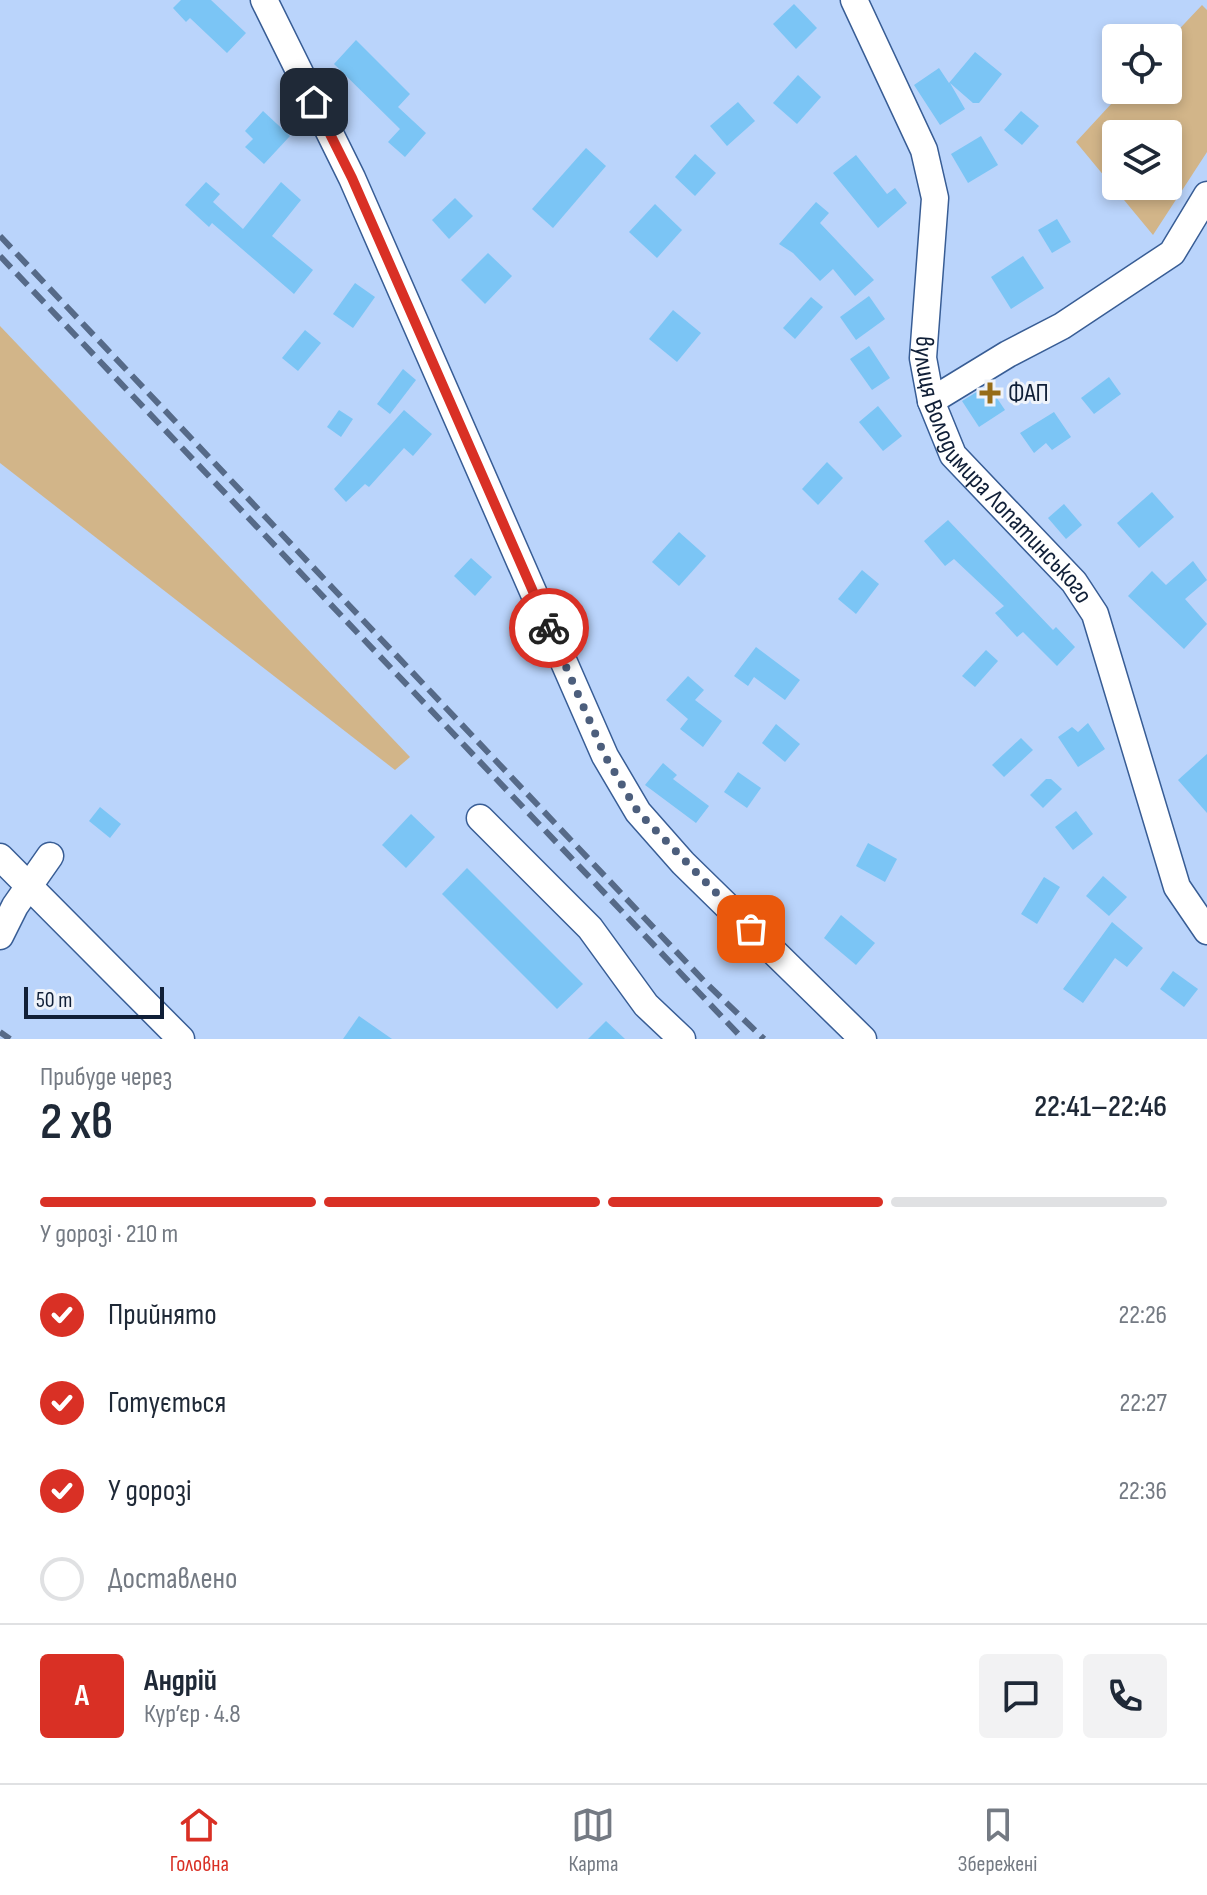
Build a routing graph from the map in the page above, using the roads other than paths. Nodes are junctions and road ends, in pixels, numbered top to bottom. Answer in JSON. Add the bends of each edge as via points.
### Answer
{"nodes":[{"id":1,"x":264,"y":0,"type":"edge"},
{"id":2,"x":854,"y":0,"type":"edge"},
{"id":3,"x":1207,"y":195,"type":"edge"},
{"id":4,"x":931,"y":401,"type":"junction"},
{"id":5,"x":480,"y":818,"type":"dead end"},
{"id":6,"x":50,"y":856,"type":"dead end"},
{"id":7,"x":0,"y":857,"type":"edge"},
{"id":8,"x":29,"y":885,"type":"junction"},
{"id":9,"x":1207,"y":931,"type":"edge"},
{"id":10,"x":0,"y":936,"type":"edge"},
{"id":11,"x":181,"y":1039,"type":"edge"},
{"id":12,"x":682,"y":1039,"type":"edge"},
{"id":13,"x":863,"y":1039,"type":"edge"}],
"edges":[{"from":1,"to":13,"type":"street","via":[[352,178],[605,756],[631,801],[683,863]]},
{"from":2,"to":4,"type":"street","name":"вулиця Володимира Лопатинського","via":[[924,150],[935,198],[923,358]]},
{"from":3,"to":4,"type":"street","via":[[1172,253],[1062,326]]},
{"from":4,"to":9,"type":"street","name":"вулиця Володимира Лопатинського","via":[[953,455],[1074,582],[1095,614],[1177,887]]},
{"from":5,"to":12,"type":"street","via":[[590,928],[646,1005]]},
{"from":6,"to":8,"type":"street"},
{"from":7,"to":8,"type":"street"},
{"from":8,"to":10,"type":"street"},
{"from":8,"to":11,"type":"street"}]}
